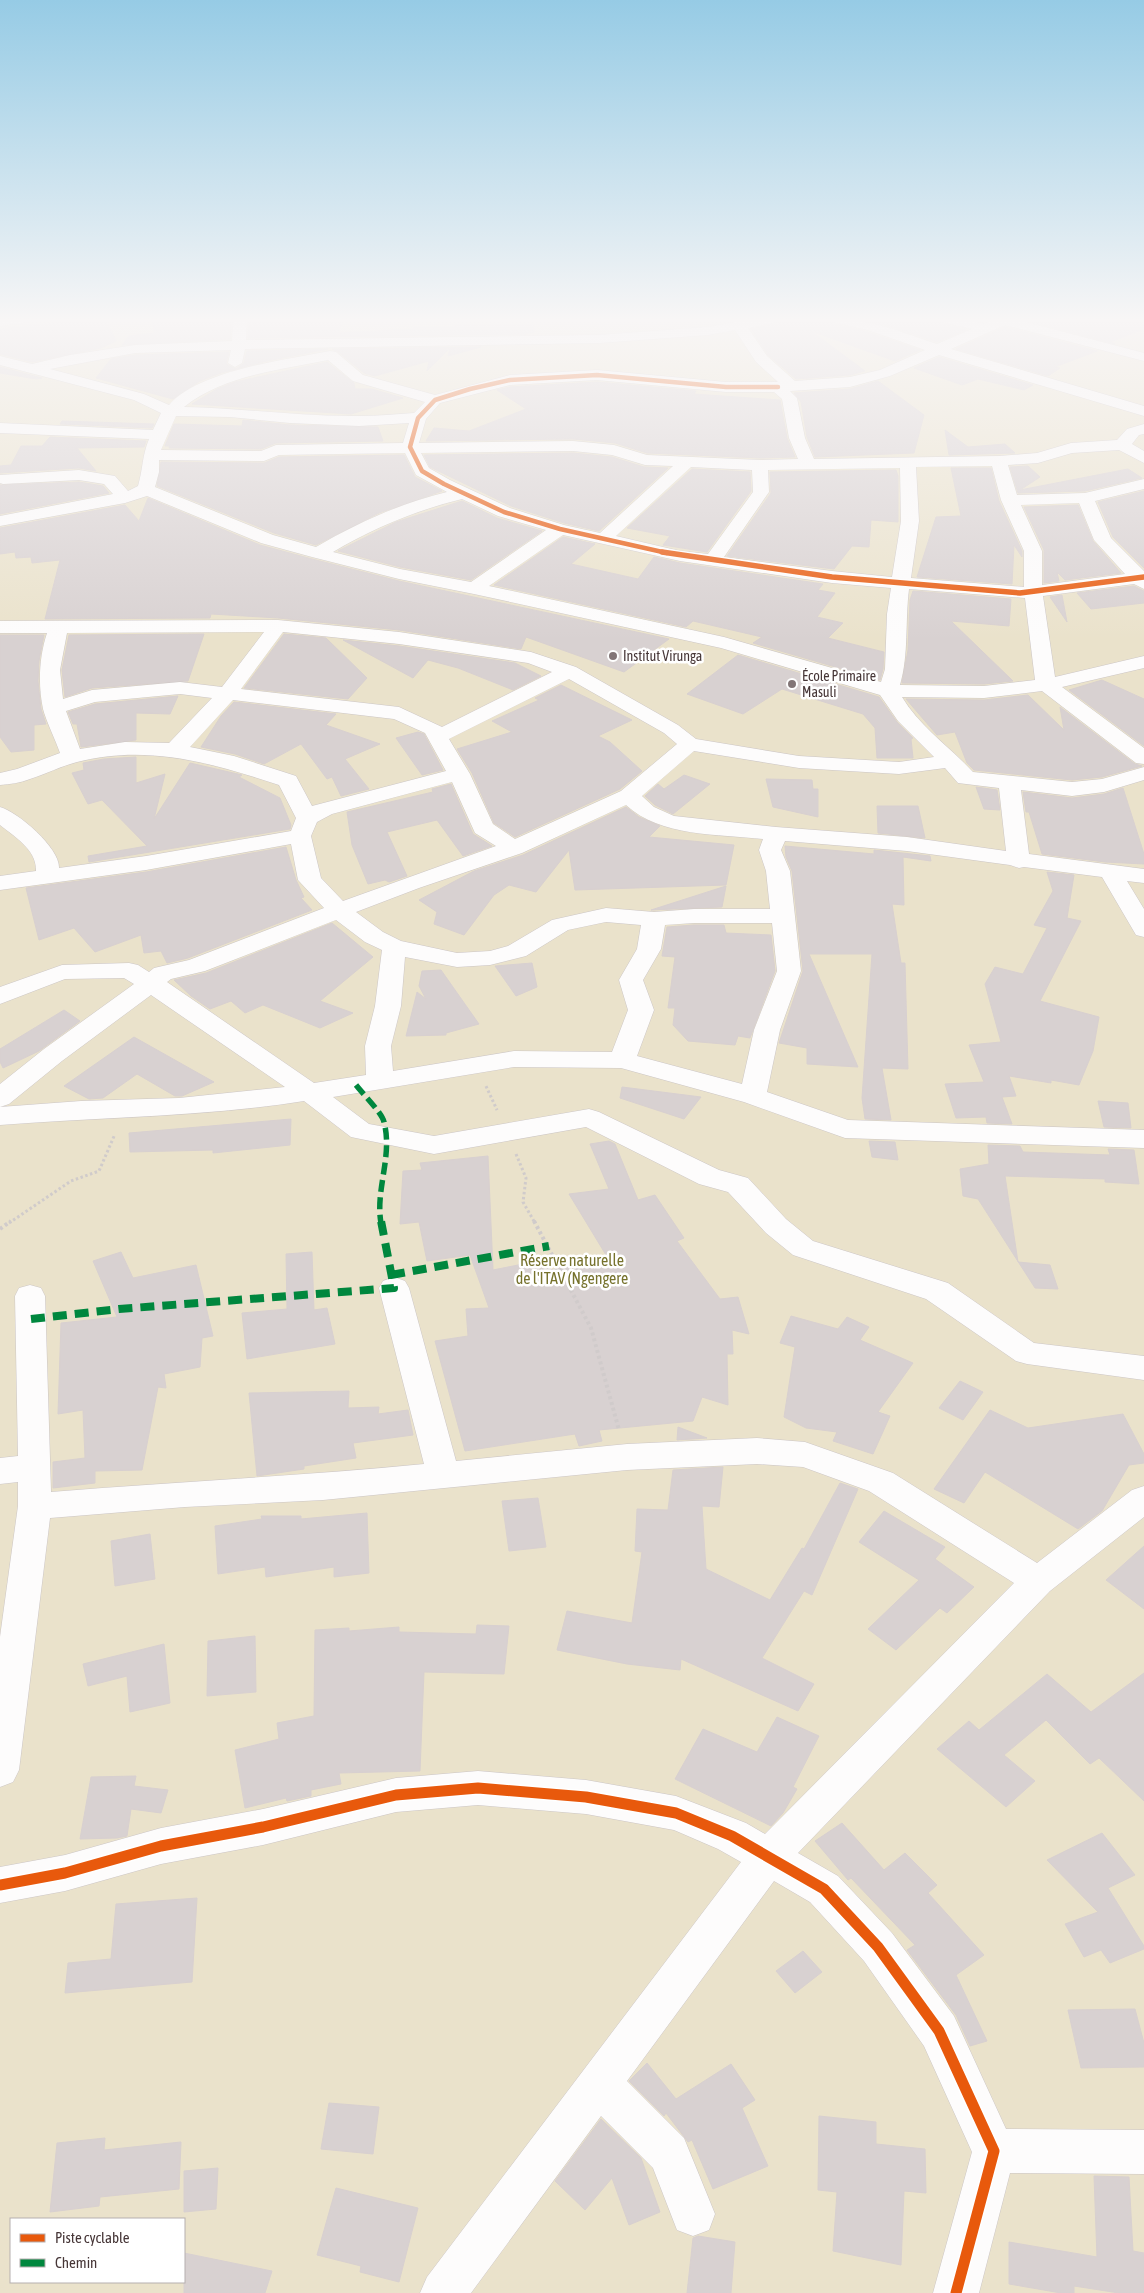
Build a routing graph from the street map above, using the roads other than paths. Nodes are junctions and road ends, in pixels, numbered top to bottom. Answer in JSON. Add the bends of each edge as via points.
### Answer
{"nodes":[{"id":1,"x":163,"y":426,"type":"edge"},
{"id":2,"x":416,"y":426,"type":"edge"},
{"id":3,"x":795,"y":426,"type":"edge"},
{"id":4,"x":0,"y":428,"type":"edge"},
{"id":5,"x":1144,"y":429,"type":"edge"},
{"id":6,"x":159,"y":435,"type":"junction"},
{"id":7,"x":1122,"y":445,"type":"junction"},
{"id":8,"x":410,"y":447,"type":"junction"},
{"id":9,"x":151,"y":455,"type":"junction"},
{"id":10,"x":1144,"y":458,"type":"edge"},
{"id":11,"x":999,"y":461,"type":"junction"},
{"id":12,"x":686,"y":463,"type":"junction"},
{"id":13,"x":808,"y":464,"type":"junction"},
{"id":14,"x":908,"y":464,"type":"junction"},
{"id":15,"x":760,"y":465,"type":"junction"},
{"id":16,"x":1144,"y":484,"type":"edge"},
{"id":17,"x":146,"y":489,"type":"junction"},
{"id":18,"x":464,"y":493,"type":"junction"},
{"id":19,"x":125,"y":498,"type":"junction"},
{"id":20,"x":1085,"y":498,"type":"junction"},
{"id":21,"x":5,"y":500,"type":"edge"},
{"id":22,"x":1010,"y":500,"type":"junction"},
{"id":23,"x":560,"y":529,"type":"junction"},
{"id":24,"x":604,"y":538,"type":"junction"},
{"id":25,"x":318,"y":553,"type":"junction"},
{"id":26,"x":712,"y":561,"type":"junction"},
{"id":27,"x":1142,"y":579,"type":"edge"},
{"id":28,"x":901,"y":584,"type":"junction"},
{"id":29,"x":474,"y":588,"type":"junction"},
{"id":30,"x":1033,"y":590,"type":"junction"},
{"id":31,"x":59,"y":626,"type":"junction"},
{"id":32,"x":278,"y":626,"type":"junction"},
{"id":33,"x":0,"y":627,"type":"edge"},
{"id":34,"x":1144,"y":662,"type":"edge"},
{"id":35,"x":569,"y":671,"type":"junction"},
{"id":36,"x":1046,"y":685,"type":"junction"},
{"id":37,"x":888,"y":690,"type":"junction"},
{"id":38,"x":227,"y":694,"type":"junction"},
{"id":39,"x":53,"y":709,"type":"junction"},
{"id":40,"x":437,"y":738,"type":"junction"},
{"id":41,"x":690,"y":744,"type":"junction"},
{"id":42,"x":175,"y":750,"type":"junction"},
{"id":43,"x":72,"y":756,"type":"junction"},
{"id":44,"x":1144,"y":758,"type":"edge"},
{"id":45,"x":952,"y":761,"type":"junction"},
{"id":46,"x":1144,"y":773,"type":"edge"},
{"id":47,"x":459,"y":774,"type":"junction"},
{"id":48,"x":0,"y":779,"type":"edge"},
{"id":49,"x":1009,"y":783,"type":"junction"},
{"id":50,"x":629,"y":796,"type":"junction"},
{"id":51,"x":0,"y":814,"type":"edge"},
{"id":52,"x":303,"y":827,"type":"junction"},
{"id":53,"x":776,"y":834,"type":"junction"},
{"id":54,"x":514,"y":848,"type":"junction"},
{"id":55,"x":1019,"y":861,"type":"junction"},
{"id":56,"x":1112,"y":874,"type":"junction"},
{"id":57,"x":47,"y":876,"type":"junction"},
{"id":58,"x":1144,"y":876,"type":"edge"},
{"id":59,"x":0,"y":883,"type":"edge"},
{"id":60,"x":338,"y":910,"type":"junction"},
{"id":61,"x":782,"y":916,"type":"junction"},
{"id":62,"x":654,"y":919,"type":"junction"},
{"id":63,"x":1144,"y":930,"type":"edge"},
{"id":64,"x":394,"y":947,"type":"junction"},
{"id":65,"x":150,"y":984,"type":"junction"},
{"id":66,"x":0,"y":996,"type":"edge"},
{"id":67,"x":622,"y":1060,"type":"junction"},
{"id":68,"x":380,"y":1081,"type":"junction"},
{"id":69,"x":309,"y":1092,"type":"junction"},
{"id":70,"x":752,"y":1096,"type":"junction"},
{"id":71,"x":0,"y":1098,"type":"edge"},
{"id":72,"x":0,"y":1116,"type":"edge"},
{"id":73,"x":1144,"y":1139,"type":"edge"},
{"id":74,"x":394,"y":1288,"type":"dead end"},
{"id":75,"x":30,"y":1296,"type":"dead end"},
{"id":76,"x":1144,"y":1368,"type":"edge"},
{"id":77,"x":34,"y":1467,"type":"junction"},
{"id":78,"x":0,"y":1471,"type":"edge"},
{"id":79,"x":443,"y":1474,"type":"junction"},
{"id":80,"x":1144,"y":1499,"type":"edge"},
{"id":81,"x":35,"y":1506,"type":"junction"},
{"id":82,"x":1038,"y":1581,"type":"junction"},
{"id":83,"x":0,"y":1770,"type":"edge"},
{"id":84,"x":768,"y":1858,"type":"junction"},
{"id":85,"x":0,"y":1885,"type":"edge"},
{"id":86,"x":599,"y":2085,"type":"junction"},
{"id":87,"x":994,"y":2151,"type":"junction"},
{"id":88,"x":1144,"y":2152,"type":"edge"},
{"id":89,"x":693,"y":2214,"type":"dead end"},
{"id":90,"x":443,"y":2293,"type":"edge"},
{"id":91,"x":956,"y":2293,"type":"edge"}],
"edges":[{"from":1,"to":6,"type":"street"},
{"from":2,"to":8,"type":"street"},
{"from":3,"to":13,"type":"street"},
{"from":4,"to":6,"type":"street"},
{"from":5,"to":7,"type":"street","via":[[1133,432]]},
{"from":6,"to":9,"type":"street"},
{"from":7,"to":10,"type":"street"},
{"from":7,"to":11,"type":"street","via":[[1071,448],[1038,458]]},
{"from":8,"to":9,"type":"street","via":[[276,450],[264,456]]},
{"from":8,"to":12,"type":"street","via":[[573,446],[614,450],[646,460]]},
{"from":8,"to":18,"type":"street","via":[[422,471]]},
{"from":9,"to":17,"type":"street"},
{"from":11,"to":14,"type":"street"},
{"from":11,"to":22,"type":"street"},
{"from":12,"to":15,"type":"street"},
{"from":12,"to":24,"type":"street"},
{"from":13,"to":14,"type":"street"},
{"from":13,"to":15,"type":"street"},
{"from":14,"to":28,"type":"street","via":[[910,521]]},
{"from":15,"to":26,"type":"street","via":[[761,492]]},
{"from":16,"to":20,"type":"street"},
{"from":17,"to":19,"type":"street"},
{"from":17,"to":25,"type":"street","via":[[267,539]]},
{"from":18,"to":23,"type":"street","via":[[504,512]]},
{"from":18,"to":25,"type":"street","via":[[435,500],[361,528]]},
{"from":19,"to":21,"type":"street"},
{"from":19,"to":21,"type":"street","via":[[109,480],[79,475]]},
{"from":20,"to":22,"type":"street"},
{"from":20,"to":27,"type":"street","via":[[1103,540]]},
{"from":22,"to":30,"type":"street","via":[[1032,551]]},
{"from":23,"to":24,"type":"street"},
{"from":23,"to":29,"type":"street"},
{"from":24,"to":26,"type":"street"},
{"from":25,"to":29,"type":"street","via":[[399,574]]},
{"from":26,"to":28,"type":"street"},
{"from":27,"to":30,"type":"street"},
{"from":28,"to":30,"type":"street","via":[[1020,593]]},
{"from":28,"to":37,"type":"street","via":[[896,614],[895,669]]},
{"from":29,"to":37,"type":"street","via":[[724,643]]},
{"from":30,"to":36,"type":"street"},
{"from":31,"to":32,"type":"street"},
{"from":31,"to":33,"type":"street"},
{"from":31,"to":39,"type":"street","via":[[50,658]]},
{"from":32,"to":35,"type":"street","via":[[399,638],[531,658]]},
{"from":32,"to":38,"type":"street"},
{"from":34,"to":36,"type":"street"},
{"from":35,"to":40,"type":"street"},
{"from":35,"to":41,"type":"street","via":[[671,729]]},
{"from":36,"to":37,"type":"street","via":[[984,692]]},
{"from":36,"to":44,"type":"street"},
{"from":37,"to":45,"type":"street","via":[[917,732]]},
{"from":38,"to":39,"type":"street","via":[[180,688],[92,696]]},
{"from":38,"to":40,"type":"street","via":[[399,713],[433,729]]},
{"from":38,"to":42,"type":"street"},
{"from":39,"to":43,"type":"street"},
{"from":40,"to":47,"type":"street"},
{"from":41,"to":45,"type":"street","via":[[800,762],[899,768]]},
{"from":41,"to":50,"type":"street"},
{"from":42,"to":43,"type":"street","via":[[125,748]]},
{"from":42,"to":52,"type":"street","via":[[226,761],[288,781]]},
{"from":43,"to":48,"type":"street","via":[[22,775]]},
{"from":45,"to":49,"type":"street","via":[[966,778]]},
{"from":46,"to":49,"type":"street","via":[[1104,785],[1072,789]]},
{"from":47,"to":52,"type":"street","via":[[324,809]]},
{"from":47,"to":54,"type":"street","via":[[483,828]]},
{"from":49,"to":55,"type":"street"},
{"from":50,"to":53,"type":"street","via":[[646,812],[670,822]]},
{"from":50,"to":54,"type":"street"},
{"from":51,"to":57,"type":"street","via":[[32,840],[48,860]]},
{"from":52,"to":57,"type":"street","via":[[245,844],[146,863]]},
{"from":52,"to":60,"type":"street","via":[[310,880]]},
{"from":53,"to":55,"type":"street","via":[[907,844]]},
{"from":53,"to":61,"type":"street","via":[[770,850],[778,871]]},
{"from":54,"to":60,"type":"street"},
{"from":55,"to":56,"type":"street"},
{"from":56,"to":58,"type":"street"},
{"from":56,"to":63,"type":"street"},
{"from":57,"to":59,"type":"street"},
{"from":60,"to":64,"type":"street","via":[[374,937]]},
{"from":60,"to":65,"type":"street","via":[[196,966],[163,973]]},
{"from":61,"to":62,"type":"street"},
{"from":61,"to":70,"type":"street","via":[[789,971],[767,1030]]},
{"from":62,"to":64,"type":"street","via":[[606,915],[560,924],[516,950],[490,958],[457,960]]},
{"from":62,"to":67,"type":"street","via":[[649,949],[631,980],[641,1010]]},
{"from":64,"to":68,"type":"street","via":[[388,1006],[378,1046]]},
{"from":65,"to":66,"type":"street","via":[[129,970],[62,972]]},
{"from":65,"to":69,"type":"street"},
{"from":65,"to":71,"type":"street"},
{"from":67,"to":68,"type":"street","via":[[514,1059]]},
{"from":67,"to":70,"type":"street"},
{"from":68,"to":69,"type":"street"},
{"from":69,"to":72,"type":"street","via":[[179,1107]]},
{"from":69,"to":76,"type":"street","via":[[361,1131],[434,1145],[589,1118],[709,1177],[738,1185],[776,1226],[802,1248],[937,1290],[1027,1353]]},
{"from":70,"to":73,"type":"street","via":[[844,1129]]},
{"from":74,"to":79,"type":"street"},
{"from":75,"to":77,"type":"street"},
{"from":77,"to":78,"type":"street"},
{"from":77,"to":81,"type":"street"},
{"from":79,"to":81,"type":"street","via":[[323,1487]]},
{"from":79,"to":82,"type":"street","via":[[627,1457],[757,1451],[805,1455],[881,1482]]},
{"from":80,"to":82,"type":"street"},
{"from":81,"to":83,"type":"street"},
{"from":82,"to":84,"type":"street"},
{"from":84,"to":85,"type":"street","via":[[732,1836],[676,1813],[586,1797],[478,1788],[396,1796],[263,1827],[161,1846],[64,1873]]},
{"from":84,"to":86,"type":"street"},
{"from":84,"to":87,"type":"street","via":[[824,1889],[878,1947],[939,2031]]},
{"from":86,"to":89,"type":"street","via":[[669,2153]]},
{"from":86,"to":90,"type":"street"},
{"from":87,"to":88,"type":"street"},
{"from":87,"to":91,"type":"street"}]}
